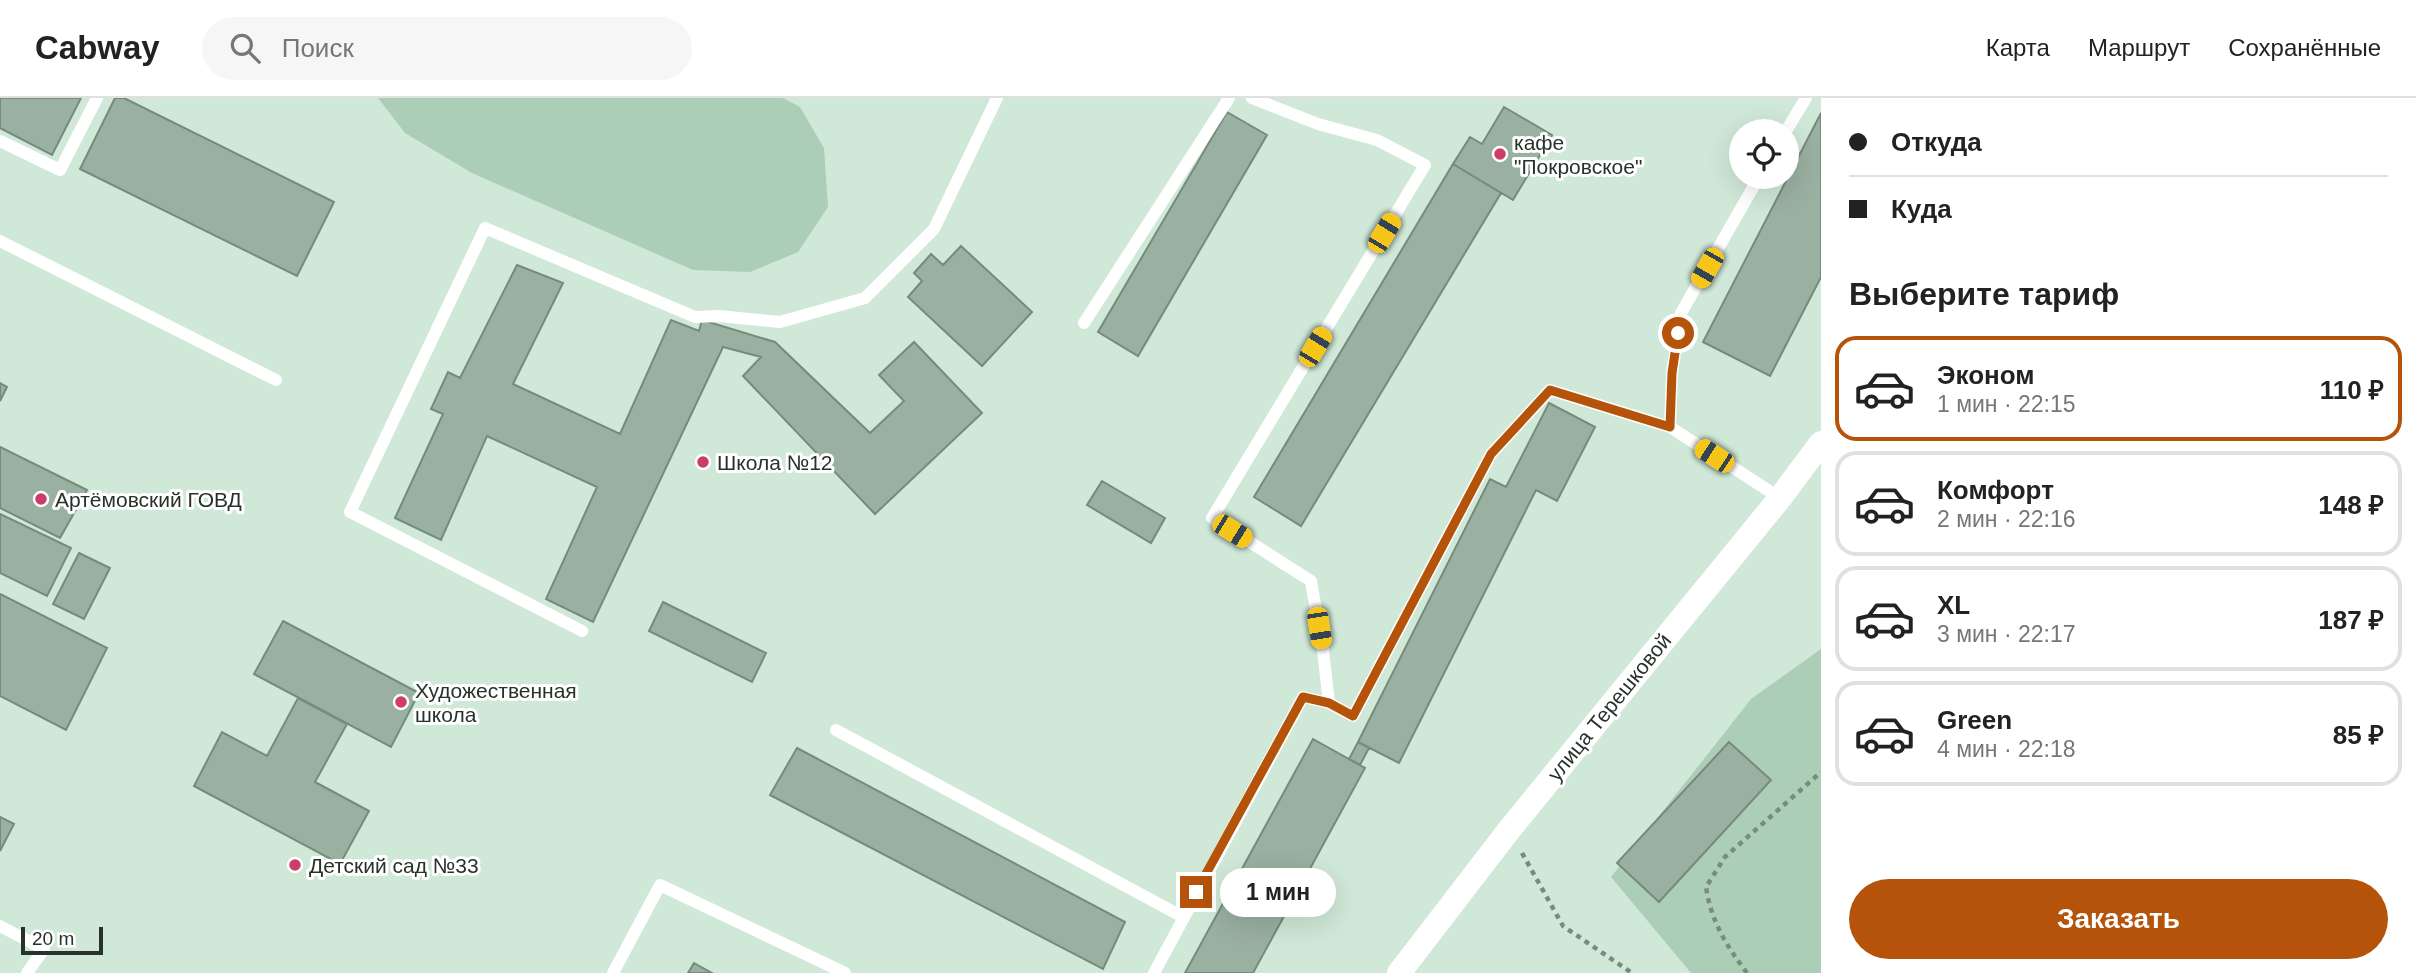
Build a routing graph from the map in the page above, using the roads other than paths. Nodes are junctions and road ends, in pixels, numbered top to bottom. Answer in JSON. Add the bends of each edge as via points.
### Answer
{"nodes":[{"id":1,"x":97,"y":98,"type":"edge"},
{"id":2,"x":997,"y":98,"type":"edge"},
{"id":3,"x":1229,"y":98,"type":"edge"},
{"id":4,"x":1252,"y":98,"type":"edge"},
{"id":5,"x":1806,"y":98,"type":"edge"},
{"id":6,"x":1793,"y":119,"type":"edge"},
{"id":7,"x":0,"y":141,"type":"edge"},
{"id":8,"x":1752,"y":189,"type":"edge"},
{"id":9,"x":0,"y":241,"type":"edge"},
{"id":10,"x":1084,"y":323,"type":"dead end"},
{"id":11,"x":276,"y":380,"type":"dead end"},
{"id":12,"x":1670,"y":427,"type":"junction"},
{"id":13,"x":1818,"y":453,"type":"edge"},
{"id":14,"x":1780,"y":498,"type":"junction"},
{"id":15,"x":582,"y":631,"type":"dead end"},
{"id":16,"x":1329,"y":703,"type":"junction"},
{"id":17,"x":836,"y":730,"type":"dead end"},
{"id":18,"x":1183,"y":917,"type":"junction"},
{"id":19,"x":0,"y":926,"type":"edge"},
{"id":20,"x":615,"y":972,"type":"edge"},
{"id":21,"x":27,"y":973,"type":"edge"},
{"id":22,"x":845,"y":973,"type":"edge"},
{"id":23,"x":1154,"y":973,"type":"edge"},
{"id":24,"x":1399,"y":973,"type":"edge"}],
"edges":[{"from":1,"to":7,"type":"lane","via":[[60,170]]},
{"from":2,"to":15,"type":"lane","via":[[934,229],[865,298],[780,322],[695,317],[485,228],[350,512]]},
{"from":3,"to":10,"type":"lane"},
{"from":4,"to":16,"type":"lane","via":[[1318,124],[1377,140],[1425,165],[1212,518],[1311,581]]},
{"from":5,"to":6,"type":"lane"},
{"from":8,"to":12,"type":"lane","via":[[1681,313]]},
{"from":9,"to":11,"type":"lane"},
{"from":12,"to":14,"type":"lane"},
{"from":12,"to":16,"type":"lane","via":[[1550,390],[1491,454],[1353,716]]},
{"from":13,"to":14,"type":"street","name":"улица Терешковой"},
{"from":14,"to":24,"type":"street","name":"улица Терешковой","via":[[1509,830]]},
{"from":16,"to":18,"type":"lane","via":[[1303,697]]},
{"from":17,"to":18,"type":"lane"},
{"from":18,"to":23,"type":"lane"},
{"from":19,"to":21,"type":"lane","via":[[44,949]]},
{"from":20,"to":22,"type":"lane","via":[[660,884]]}]}
